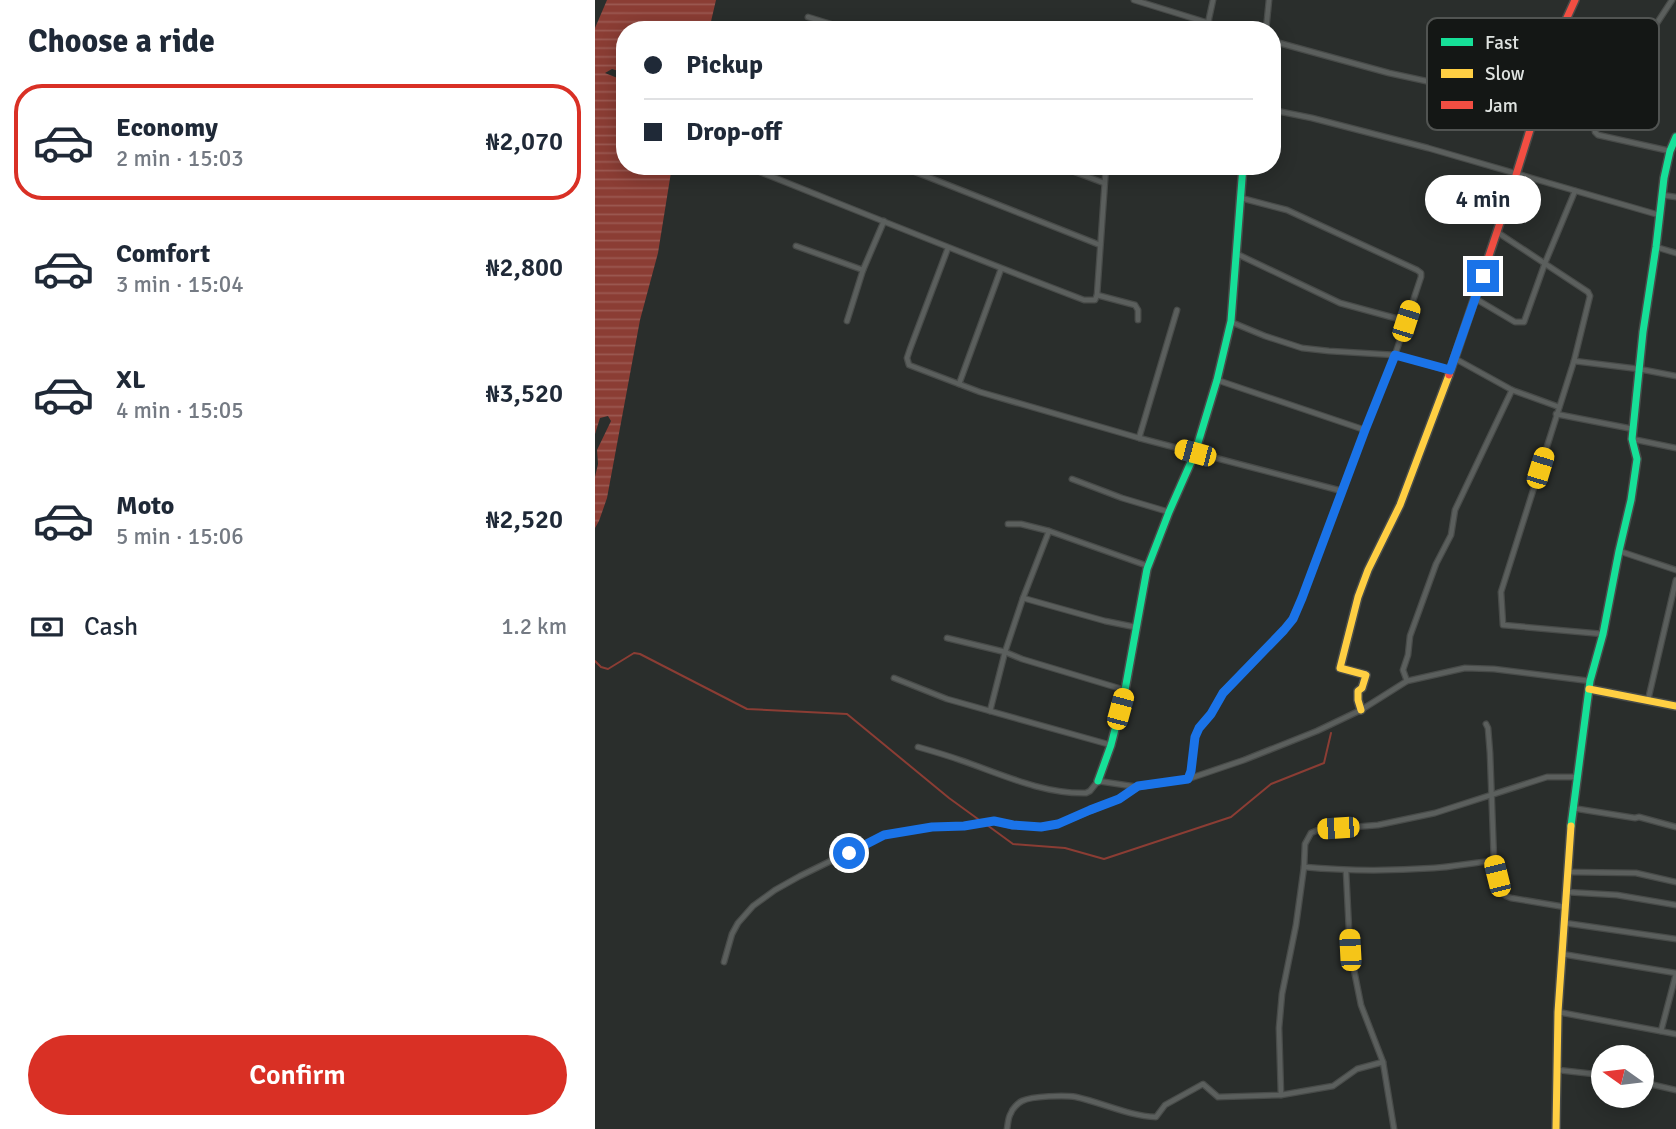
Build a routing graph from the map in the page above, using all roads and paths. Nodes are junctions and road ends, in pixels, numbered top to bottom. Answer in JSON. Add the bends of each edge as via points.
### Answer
{"nodes":[{"id":1,"x":1134,"y":0,"type":"edge"},
{"id":2,"x":1154,"y":0,"type":"edge"},
{"id":3,"x":1213,"y":0,"type":"edge"},
{"id":4,"x":1269,"y":0,"type":"edge"},
{"id":5,"x":1575,"y":0,"type":"edge"},
{"id":6,"x":1672,"y":0,"type":"edge"},
{"id":7,"x":1153,"y":7,"type":"junction"},
{"id":8,"x":808,"y":17,"type":"dead end"},
{"id":9,"x":1567,"y":18,"type":"edge"},
{"id":10,"x":1659,"y":20,"type":"edge"},
{"id":11,"x":821,"y":21,"type":"edge"},
{"id":12,"x":1200,"y":21,"type":"edge"},
{"id":13,"x":1208,"y":21,"type":"edge"},
{"id":14,"x":1267,"y":21,"type":"edge"},
{"id":15,"x":1281,"y":43,"type":"edge"},
{"id":16,"x":1427,"y":81,"type":"edge"},
{"id":17,"x":1281,"y":112,"type":"edge"},
{"id":18,"x":1529,"y":130,"type":"edge"},
{"id":19,"x":1595,"y":130,"type":"edge"},
{"id":20,"x":1676,"y":137,"type":"edge"},
{"id":21,"x":1671,"y":151,"type":"junction"},
{"id":22,"x":768,"y":175,"type":"edge"},
{"id":23,"x":923,"y":175,"type":"edge"},
{"id":24,"x":1083,"y":175,"type":"edge"},
{"id":25,"x":1104,"y":175,"type":"edge"},
{"id":26,"x":1242,"y":175,"type":"edge"},
{"id":27,"x":1516,"y":175,"type":"junction"},
{"id":28,"x":1104,"y":183,"type":"junction"},
{"id":29,"x":1575,"y":191,"type":"junction"},
{"id":30,"x":1662,"y":195,"type":"junction"},
{"id":31,"x":1676,"y":197,"type":"edge"},
{"id":32,"x":1240,"y":198,"type":"junction"},
{"id":33,"x":1659,"y":215,"type":"junction"},
{"id":34,"x":884,"y":221,"type":"junction"},
{"id":35,"x":1497,"y":232,"type":"junction"},
{"id":36,"x":796,"y":246,"type":"dead end"},
{"id":37,"x":1100,"y":246,"type":"junction"},
{"id":38,"x":1656,"y":247,"type":"junction"},
{"id":39,"x":948,"y":248,"type":"junction"},
{"id":40,"x":1236,"y":253,"type":"junction"},
{"id":41,"x":1676,"y":253,"type":"edge"},
{"id":42,"x":1545,"y":263,"type":"junction"},
{"id":43,"x":1001,"y":269,"type":"junction"},
{"id":44,"x":863,"y":270,"type":"junction"},
{"id":45,"x":1097,"y":295,"type":"junction"},
{"id":46,"x":1476,"y":299,"type":"junction"},
{"id":47,"x":1177,"y":310,"type":"dead end"},
{"id":48,"x":1138,"y":320,"type":"dead end"},
{"id":49,"x":847,"y":321,"type":"dead end"},
{"id":50,"x":1231,"y":321,"type":"junction"},
{"id":51,"x":1406,"y":321,"type":"junction"},
{"id":52,"x":1395,"y":355,"type":"junction"},
{"id":53,"x":1454,"y":358,"type":"junction"},
{"id":54,"x":1574,"y":361,"type":"junction"},
{"id":55,"x":1639,"y":369,"type":"junction"},
{"id":56,"x":1450,"y":370,"type":"junction"},
{"id":57,"x":1676,"y":376,"type":"edge"},
{"id":58,"x":1217,"y":380,"type":"junction"},
{"id":59,"x":959,"y":384,"type":"junction"},
{"id":60,"x":1512,"y":390,"type":"junction"},
{"id":61,"x":1559,"y":407,"type":"junction"},
{"id":62,"x":1556,"y":414,"type":"junction"},
{"id":63,"x":1633,"y":429,"type":"junction"},
{"id":64,"x":1365,"y":430,"type":"junction"},
{"id":65,"x":1139,"y":438,"type":"junction"},
{"id":66,"x":1632,"y":439,"type":"junction"},
{"id":67,"x":1676,"y":448,"type":"edge"},
{"id":68,"x":1195,"y":453,"type":"junction"},
{"id":69,"x":1072,"y":479,"type":"dead end"},
{"id":70,"x":1342,"y":491,"type":"junction"},
{"id":71,"x":1169,"y":512,"type":"junction"},
{"id":72,"x":1009,"y":524,"type":"dead end"},
{"id":73,"x":1049,"y":531,"type":"junction"},
{"id":74,"x":1619,"y":551,"type":"junction"},
{"id":75,"x":1148,"y":566,"type":"junction"},
{"id":76,"x":1676,"y":570,"type":"edge"},
{"id":77,"x":1676,"y":580,"type":"edge"},
{"id":78,"x":1023,"y":598,"type":"junction"},
{"id":79,"x":1135,"y":627,"type":"junction"},
{"id":80,"x":1602,"y":634,"type":"junction"},
{"id":81,"x":947,"y":638,"type":"dead end"},
{"id":82,"x":1005,"y":652,"type":"junction"},
{"id":83,"x":894,"y":678,"type":"dead end"},
{"id":84,"x":1407,"y":681,"type":"junction"},
{"id":85,"x":1589,"y":685,"type":"junction"},
{"id":86,"x":1125,"y":691,"type":"junction"},
{"id":87,"x":1648,"y":700,"type":"junction"},
{"id":88,"x":1676,"y":706,"type":"edge"},
{"id":89,"x":1361,"y":710,"type":"junction"},
{"id":90,"x":991,"y":711,"type":"junction"},
{"id":91,"x":1486,"y":724,"type":"dead end"},
{"id":92,"x":1111,"y":745,"type":"junction"},
{"id":93,"x":918,"y":747,"type":"dead end"},
{"id":94,"x":1576,"y":777,"type":"junction"},
{"id":95,"x":1188,"y":779,"type":"junction"},
{"id":96,"x":1098,"y":781,"type":"junction"},
{"id":97,"x":1138,"y":786,"type":"junction"},
{"id":98,"x":1492,"y":795,"type":"junction"},
{"id":99,"x":1571,"y":808,"type":"junction"},
{"id":100,"x":1676,"y":827,"type":"edge"},
{"id":101,"x":1494,"y":860,"type":"junction"},
{"id":102,"x":1304,"y":867,"type":"junction"},
{"id":103,"x":1346,"y":870,"type":"junction"},
{"id":104,"x":1567,"y":873,"type":"junction"},
{"id":105,"x":1676,"y":882,"type":"edge"},
{"id":106,"x":1565,"y":892,"type":"junction"},
{"id":107,"x":1676,"y":905,"type":"edge"},
{"id":108,"x":1565,"y":907,"type":"junction"},
{"id":109,"x":1565,"y":923,"type":"junction"},
{"id":110,"x":1676,"y":939,"type":"edge"},
{"id":111,"x":1562,"y":954,"type":"junction"},
{"id":112,"x":724,"y":962,"type":"dead end"},
{"id":113,"x":1676,"y":973,"type":"edge"},
{"id":114,"x":1559,"y":1012,"type":"junction"},
{"id":115,"x":1661,"y":1031,"type":"junction"},
{"id":116,"x":1676,"y":1034,"type":"edge"},
{"id":117,"x":1383,"y":1062,"type":"junction"},
{"id":118,"x":1558,"y":1070,"type":"junction"},
{"id":119,"x":1591,"y":1074,"type":"edge"},
{"id":120,"x":1654,"y":1085,"type":"edge"},
{"id":121,"x":1676,"y":1090,"type":"edge"},
{"id":122,"x":1281,"y":1095,"type":"junction"},
{"id":123,"x":1007,"y":1129,"type":"edge"},
{"id":124,"x":1394,"y":1129,"type":"edge"},
{"id":125,"x":1556,"y":1129,"type":"edge"}],
"edges":[{"from":1,"to":7,"type":"street"},
{"from":2,"to":7,"type":"street"},
{"from":3,"to":13,"type":"street"},
{"from":4,"to":14,"type":"street"},
{"from":5,"to":9,"type":"street"},
{"from":6,"to":10,"type":"street"},
{"from":7,"to":12,"type":"street"},
{"from":8,"to":11,"type":"street"},
{"from":15,"to":16,"type":"street"},
{"from":17,"to":27,"type":"street"},
{"from":18,"to":27,"type":"street"},
{"from":19,"to":21,"type":"street","via":[[1598,135]]},
{"from":20,"to":21,"type":"street"},
{"from":21,"to":30,"type":"street"},
{"from":22,"to":34,"type":"street"},
{"from":23,"to":37,"type":"street"},
{"from":24,"to":28,"type":"street"},
{"from":25,"to":28,"type":"street"},
{"from":26,"to":32,"type":"street"},
{"from":27,"to":29,"type":"street"},
{"from":27,"to":35,"type":"street"},
{"from":28,"to":37,"type":"street"},
{"from":29,"to":33,"type":"street"},
{"from":29,"to":42,"type":"street"},
{"from":30,"to":31,"type":"street"},
{"from":30,"to":33,"type":"street"},
{"from":32,"to":40,"type":"street"},
{"from":32,"to":51,"type":"street","via":[[1287,210],[1417,270],[1421,277]]},
{"from":33,"to":38,"type":"street"},
{"from":34,"to":39,"type":"street"},
{"from":34,"to":44,"type":"street"},
{"from":35,"to":42,"type":"street"},
{"from":35,"to":46,"type":"street"},
{"from":36,"to":44,"type":"street"},
{"from":37,"to":45,"type":"street"},
{"from":38,"to":41,"type":"street"},
{"from":38,"to":55,"type":"street"},
{"from":39,"to":43,"type":"street"},
{"from":39,"to":59,"type":"street","via":[[907,363]]},
{"from":40,"to":50,"type":"street"},
{"from":40,"to":51,"type":"street","via":[[1341,303]]},
{"from":42,"to":46,"type":"street","via":[[1524,322],[1515,322]]},
{"from":42,"to":54,"type":"street","via":[[1590,296]]},
{"from":43,"to":45,"type":"street","via":[[1084,300],[1095,300]]},
{"from":43,"to":59,"type":"street"},
{"from":44,"to":49,"type":"street"},
{"from":45,"to":48,"type":"street","via":[[1135,305]]},
{"from":46,"to":53,"type":"street"},
{"from":47,"to":65,"type":"street"},
{"from":50,"to":52,"type":"street","via":[[1302,348]]},
{"from":50,"to":58,"type":"street"},
{"from":51,"to":52,"type":"street"},
{"from":52,"to":56,"type":"street"},
{"from":52,"to":64,"type":"street"},
{"from":53,"to":56,"type":"street"},
{"from":53,"to":60,"type":"street"},
{"from":54,"to":55,"type":"street"},
{"from":54,"to":61,"type":"street"},
{"from":55,"to":57,"type":"street"},
{"from":55,"to":63,"type":"street"},
{"from":56,"to":89,"type":"street","via":[[1400,505],[1358,597],[1340,667],[1366,675],[1358,691]]},
{"from":58,"to":64,"type":"street"},
{"from":58,"to":68,"type":"street"},
{"from":59,"to":65,"type":"street"},
{"from":60,"to":61,"type":"street"},
{"from":60,"to":84,"type":"street","via":[[1455,510],[1451,535],[1410,636],[1403,670]]},
{"from":61,"to":62,"type":"street"},
{"from":62,"to":63,"type":"street"},
{"from":62,"to":80,"type":"street","via":[[1501,592],[1503,625]]},
{"from":63,"to":66,"type":"street"},
{"from":64,"to":70,"type":"street"},
{"from":65,"to":68,"type":"street"},
{"from":66,"to":67,"type":"street"},
{"from":66,"to":74,"type":"street","via":[[1637,459]]},
{"from":68,"to":70,"type":"street"},
{"from":68,"to":71,"type":"street"},
{"from":69,"to":71,"type":"street"},
{"from":70,"to":95,"type":"street","via":[[1293,619],[1223,693],[1199,728]]},
{"from":71,"to":75,"type":"street"},
{"from":72,"to":73,"type":"street"},
{"from":73,"to":75,"type":"street"},
{"from":73,"to":78,"type":"street"},
{"from":74,"to":76,"type":"street"},
{"from":74,"to":80,"type":"street"},
{"from":75,"to":79,"type":"street"},
{"from":77,"to":87,"type":"street"},
{"from":78,"to":79,"type":"street"},
{"from":78,"to":82,"type":"street"},
{"from":79,"to":86,"type":"street"},
{"from":80,"to":85,"type":"street"},
{"from":81,"to":82,"type":"street"},
{"from":82,"to":86,"type":"street"},
{"from":82,"to":90,"type":"street"},
{"from":83,"to":90,"type":"street"},
{"from":84,"to":85,"type":"street","via":[[1465,668]]},
{"from":84,"to":89,"type":"street"},
{"from":85,"to":87,"type":"street"},
{"from":85,"to":94,"type":"street"},
{"from":86,"to":92,"type":"street"},
{"from":87,"to":88,"type":"street"},
{"from":89,"to":95,"type":"street"},
{"from":90,"to":92,"type":"street"},
{"from":91,"to":98,"type":"street"},
{"from":92,"to":96,"type":"street"},
{"from":93,"to":96,"type":"street","via":[[1044,789],[1086,793]]},
{"from":94,"to":98,"type":"street","via":[[1547,777]]},
{"from":94,"to":99,"type":"street"},
{"from":95,"to":97,"type":"street"},
{"from":96,"to":97,"type":"street"},
{"from":97,"to":112,"type":"street","via":[[1119,799],[1058,824],[1041,827],[994,821],[884,835],[800,876],[753,906],[732,934]]},
{"from":98,"to":101,"type":"street"},
{"from":98,"to":102,"type":"street","via":[[1378,825],[1318,830],[1307,837]]},
{"from":99,"to":100,"type":"street"},
{"from":99,"to":104,"type":"street"},
{"from":101,"to":103,"type":"street","via":[[1437,868]]},
{"from":101,"to":108,"type":"street","via":[[1506,896]]},
{"from":102,"to":103,"type":"street"},
{"from":102,"to":122,"type":"street","via":[[1282,993]]},
{"from":103,"to":117,"type":"street","via":[[1350,950],[1361,1004]]},
{"from":104,"to":105,"type":"street","via":[[1636,873]]},
{"from":104,"to":106,"type":"street"},
{"from":106,"to":107,"type":"street"},
{"from":106,"to":108,"type":"street"},
{"from":108,"to":109,"type":"street"},
{"from":109,"to":110,"type":"street"},
{"from":109,"to":111,"type":"street"},
{"from":111,"to":113,"type":"street"},
{"from":111,"to":114,"type":"street"},
{"from":113,"to":115,"type":"street"},
{"from":114,"to":115,"type":"street"},
{"from":114,"to":118,"type":"street"},
{"from":115,"to":116,"type":"street"},
{"from":117,"to":122,"type":"street","via":[[1357,1069],[1333,1086]]},
{"from":117,"to":124,"type":"street"},
{"from":118,"to":119,"type":"street"},
{"from":118,"to":125,"type":"street"},
{"from":120,"to":121,"type":"street"},
{"from":122,"to":123,"type":"street","via":[[1218,1097],[1203,1084],[1165,1105],[1156,1117],[1074,1097],[1036,1097],[1013,1109]]}]}
